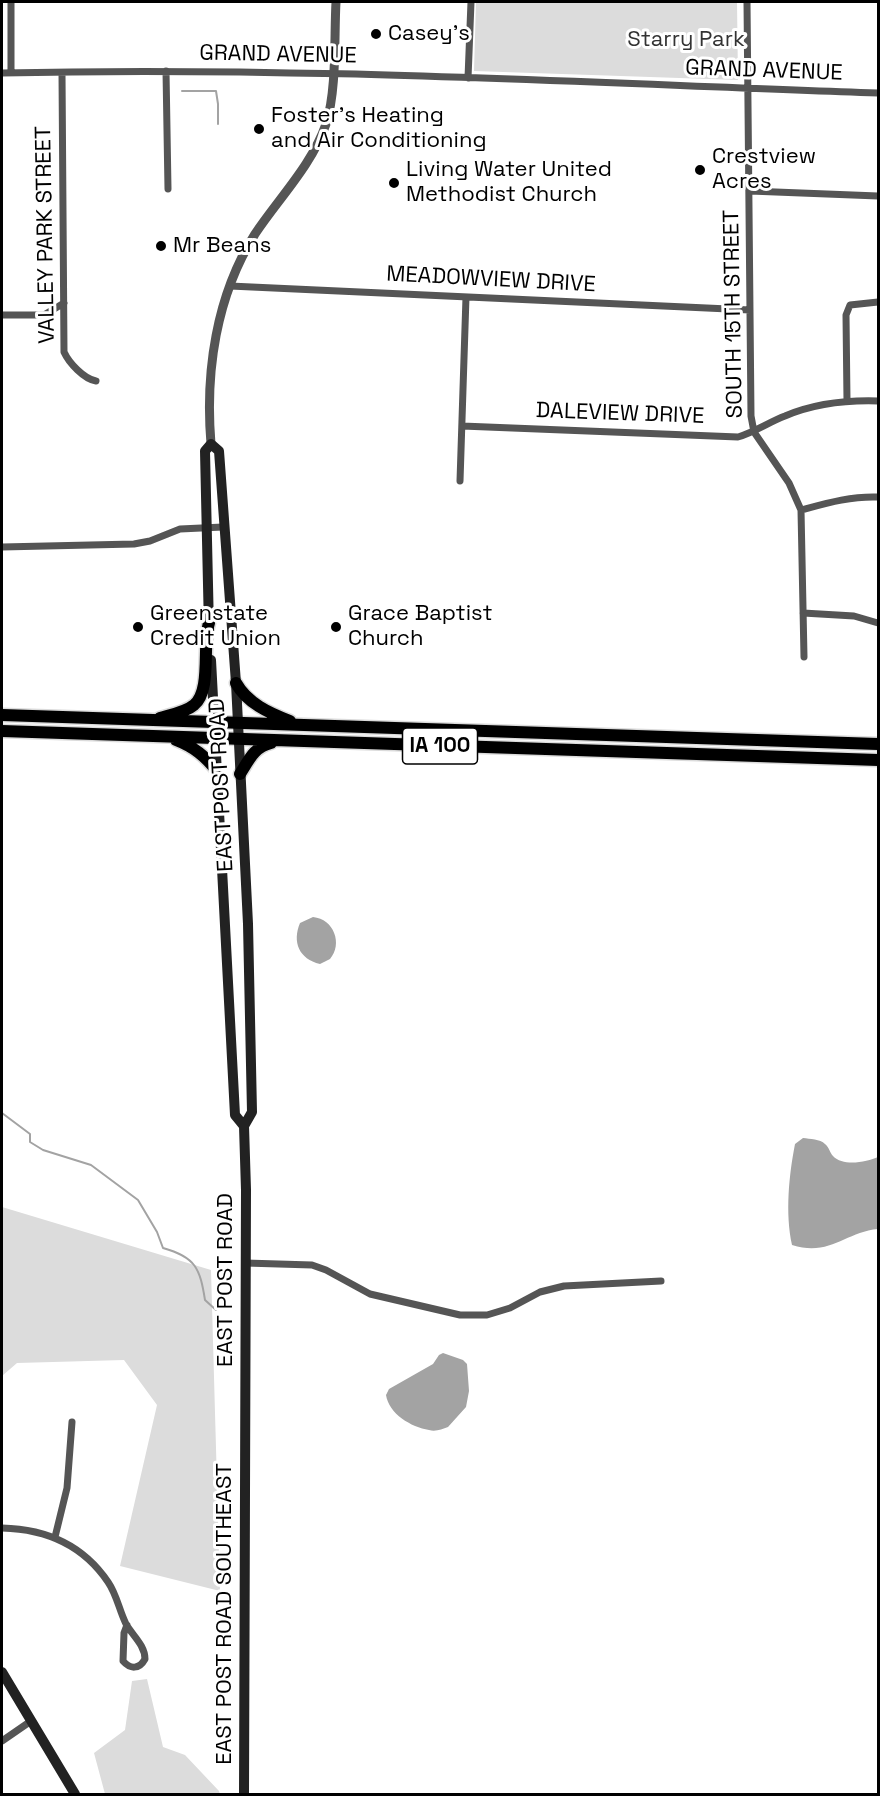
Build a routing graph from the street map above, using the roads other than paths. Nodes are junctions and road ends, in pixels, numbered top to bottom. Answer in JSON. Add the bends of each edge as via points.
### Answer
{"nodes":[{"id":1,"x":11,"y":2,"type":"edge"},
{"id":2,"x":336,"y":2,"type":"edge"},
{"id":3,"x":471,"y":2,"type":"edge"},
{"id":4,"x":747,"y":2,"type":"edge"},
{"id":5,"x":166,"y":71,"type":"junction"},
{"id":6,"x":333,"y":72,"type":"junction"},
{"id":7,"x":2,"y":73,"type":"edge"},
{"id":8,"x":11,"y":73,"type":"junction"},
{"id":9,"x":62,"y":73,"type":"junction"},
{"id":10,"x":468,"y":78,"type":"junction"},
{"id":11,"x":749,"y":88,"type":"junction"},
{"id":12,"x":879,"y":93,"type":"edge"},
{"id":13,"x":168,"y":189,"type":"dead end"},
{"id":14,"x":750,"y":191,"type":"junction"},
{"id":15,"x":879,"y":196,"type":"edge"},
{"id":16,"x":230,"y":286,"type":"junction"},
{"id":17,"x":466,"y":297,"type":"junction"},
{"id":18,"x":879,"y":302,"type":"edge"},
{"id":19,"x":64,"y":303,"type":"junction"},
{"id":20,"x":750,"y":310,"type":"junction"},
{"id":21,"x":2,"y":315,"type":"edge"},
{"id":22,"x":96,"y":381,"type":"dead end"},
{"id":23,"x":847,"y":400,"type":"junction"},
{"id":24,"x":879,"y":401,"type":"edge"},
{"id":25,"x":462,"y":426,"type":"junction"},
{"id":26,"x":754,"y":432,"type":"junction"},
{"id":27,"x":211,"y":444,"type":"junction"},
{"id":28,"x":460,"y":481,"type":"dead end"},
{"id":29,"x":879,"y":497,"type":"edge"},
{"id":30,"x":801,"y":510,"type":"junction"},
{"id":31,"x":206,"y":527,"type":"junction"},
{"id":32,"x":223,"y":527,"type":"junction"},
{"id":33,"x":2,"y":547,"type":"edge"},
{"id":34,"x":803,"y":613,"type":"junction"},
{"id":35,"x":209,"y":623,"type":"junction"},
{"id":36,"x":879,"y":623,"type":"edge"},
{"id":37,"x":804,"y":657,"type":"dead end"},
{"id":38,"x":236,"y":683,"type":"junction"},
{"id":39,"x":2,"y":715,"type":"edge"},
{"id":40,"x":152,"y":721,"type":"junction"},
{"id":41,"x":214,"y":722,"type":"junction"},
{"id":42,"x":238,"y":723,"type":"junction"},
{"id":43,"x":300,"y":724,"type":"junction"},
{"id":44,"x":2,"y":731,"type":"edge"},
{"id":45,"x":170,"y":738,"type":"junction"},
{"id":46,"x":215,"y":739,"type":"junction"},
{"id":47,"x":238,"y":740,"type":"junction"},
{"id":48,"x":276,"y":741,"type":"junction"},
{"id":49,"x":879,"y":744,"type":"edge"},
{"id":50,"x":879,"y":760,"type":"edge"},
{"id":51,"x":217,"y":771,"type":"junction"},
{"id":52,"x":240,"y":774,"type":"junction"},
{"id":53,"x":244,"y":1126,"type":"junction"},
{"id":54,"x":245,"y":1263,"type":"junction"},
{"id":55,"x":661,"y":1281,"type":"dead end"},
{"id":56,"x":72,"y":1422,"type":"dead end"},
{"id":57,"x":245,"y":1433,"type":"joint"},
{"id":58,"x":2,"y":1528,"type":"edge"},
{"id":59,"x":55,"y":1537,"type":"junction"},
{"id":60,"x":127,"y":1625,"type":"junction"},
{"id":61,"x":2,"y":1672,"type":"edge"},
{"id":62,"x":31,"y":1721,"type":"junction"},
{"id":63,"x":2,"y":1741,"type":"edge"},
{"id":64,"x":75,"y":1794,"type":"edge"},
{"id":65,"x":244,"y":1794,"type":"edge"}],
"edges":[{"from":1,"to":8,"type":"street"},
{"from":2,"to":6,"type":"street","name":"EAST POST ROAD"},
{"from":3,"to":10,"type":"street"},
{"from":4,"to":11,"type":"street","name":"SOUTH 15TH STREET"},
{"from":5,"to":6,"type":"street","name":"GRAND AVENUE"},
{"from":5,"to":9,"type":"street","name":"GRAND AVENUE"},
{"from":5,"to":13,"type":"street"},
{"from":6,"to":10,"type":"street","name":"GRAND AVENUE"},
{"from":6,"to":16,"type":"street","name":"EAST POST ROAD","via":[[327,122],[318,144],[255,235]]},
{"from":7,"to":8,"type":"street","name":"GRAND AVENUE"},
{"from":8,"to":9,"type":"street","name":"GRAND AVENUE"},
{"from":9,"to":19,"type":"street","name":"VALLEY PARK STREET"},
{"from":10,"to":11,"type":"street","name":"GRAND AVENUE"},
{"from":11,"to":12,"type":"street","name":"GRAND AVENUE"},
{"from":11,"to":14,"type":"street","name":"SOUTH 15TH STREET"},
{"from":14,"to":15,"type":"street"},
{"from":14,"to":20,"type":"street","name":"SOUTH 15TH STREET"},
{"from":16,"to":17,"type":"street","name":"MEADOWVIEW DRIVE"},
{"from":16,"to":27,"type":"street","name":"EAST POST ROAD","via":[[218,321],[212,361]]},
{"from":17,"to":20,"type":"street","name":"MEADOWVIEW DRIVE"},
{"from":17,"to":25,"type":"street"},
{"from":18,"to":23,"type":"street","via":[[850,305],[846,315]]},
{"from":19,"to":21,"type":"street","via":[[44,315]]},
{"from":19,"to":22,"type":"street","name":"VALLEY PARK STREET","via":[[66,358],[89,380]]},
{"from":20,"to":26,"type":"street","name":"SOUTH 15TH STREET"},
{"from":23,"to":24,"type":"street","name":"DALEVIEW DRIVE"},
{"from":23,"to":26,"type":"street","name":"DALEVIEW DRIVE","via":[[792,413]]},
{"from":25,"to":26,"type":"street","name":"DALEVIEW DRIVE","via":[[738,437]]},
{"from":25,"to":28,"type":"street"},
{"from":26,"to":30,"type":"street","name":"SOUTH 15TH STREET","via":[[789,483]]},
{"from":27,"to":31,"type":"main road","name":"EAST POST ROAD","via":[[205,451]]},
{"from":27,"to":32,"type":"main road","name":"EAST POST ROAD","via":[[219,451]]},
{"from":29,"to":30,"type":"street","via":[[842,500]]},
{"from":30,"to":34,"type":"street","name":"SOUTH 15TH STREET"},
{"from":31,"to":32,"type":"street"},
{"from":31,"to":33,"type":"street","via":[[180,529],[134,544]]},
{"from":31,"to":35,"type":"main road","name":"EAST POST ROAD"},
{"from":32,"to":38,"type":"main road","name":"EAST POST ROAD"},
{"from":34,"to":36,"type":"street","via":[[854,616]]},
{"from":34,"to":37,"type":"street","name":"SOUTH 15TH STREET"},
{"from":35,"to":40,"type":"highway","via":[[202,693],[195,704]]},
{"from":35,"to":41,"type":"main road","name":"EAST POST ROAD"},
{"from":38,"to":42,"type":"main road","name":"EAST POST ROAD"},
{"from":38,"to":43,"type":"highway","via":[[242,694],[262,708]]},
{"from":39,"to":40,"type":"highway","number":"IA 100"},
{"from":40,"to":41,"type":"highway","number":"IA 100"},
{"from":41,"to":42,"type":"highway","number":"IA 100"},
{"from":41,"to":46,"type":"main road","name":"EAST POST ROAD"},
{"from":42,"to":43,"type":"highway","number":"IA 100"},
{"from":42,"to":47,"type":"main road","name":"EAST POST ROAD"},
{"from":43,"to":49,"type":"highway","number":"IA 100"},
{"from":44,"to":45,"type":"highway","number":"IA 100"},
{"from":45,"to":46,"type":"highway","number":"IA 100"},
{"from":45,"to":51,"type":"highway","via":[[195,748]]},
{"from":46,"to":47,"type":"highway","number":"IA 100"},
{"from":46,"to":51,"type":"main road","name":"EAST POST ROAD"},
{"from":47,"to":48,"type":"highway","number":"IA 100"},
{"from":47,"to":52,"type":"main road","name":"EAST POST ROAD"},
{"from":48,"to":50,"type":"highway","number":"IA 100"},
{"from":48,"to":52,"type":"highway","via":[[260,746]]},
{"from":51,"to":53,"type":"main road","name":"EAST POST ROAD","via":[[235,1115]]},
{"from":52,"to":53,"type":"main road","name":"EAST POST ROAD","via":[[251,1017],[252,1112]]},
{"from":53,"to":54,"type":"main road","name":"EAST POST ROAD"},
{"from":54,"to":55,"type":"street","via":[[312,1265],[370,1294],[475,1316],[500,1312],[558,1287]]},
{"from":54,"to":57,"type":"main road","name":"EAST POST ROAD"},
{"from":56,"to":59,"type":"street","via":[[67,1488]]},
{"from":57,"to":65,"type":"main road","name":"EAST POST ROAD SOUTHEAST"},
{"from":58,"to":59,"type":"street"},
{"from":59,"to":60,"type":"street","via":[[75,1548],[108,1582]]},
{"from":60,"to":60,"type":"street","via":[[123,1633],[123,1660],[135,1668],[142,1664],[145,1655]]},
{"from":61,"to":62,"type":"main road"},
{"from":62,"to":63,"type":"street"},
{"from":62,"to":64,"type":"main road"}]}
